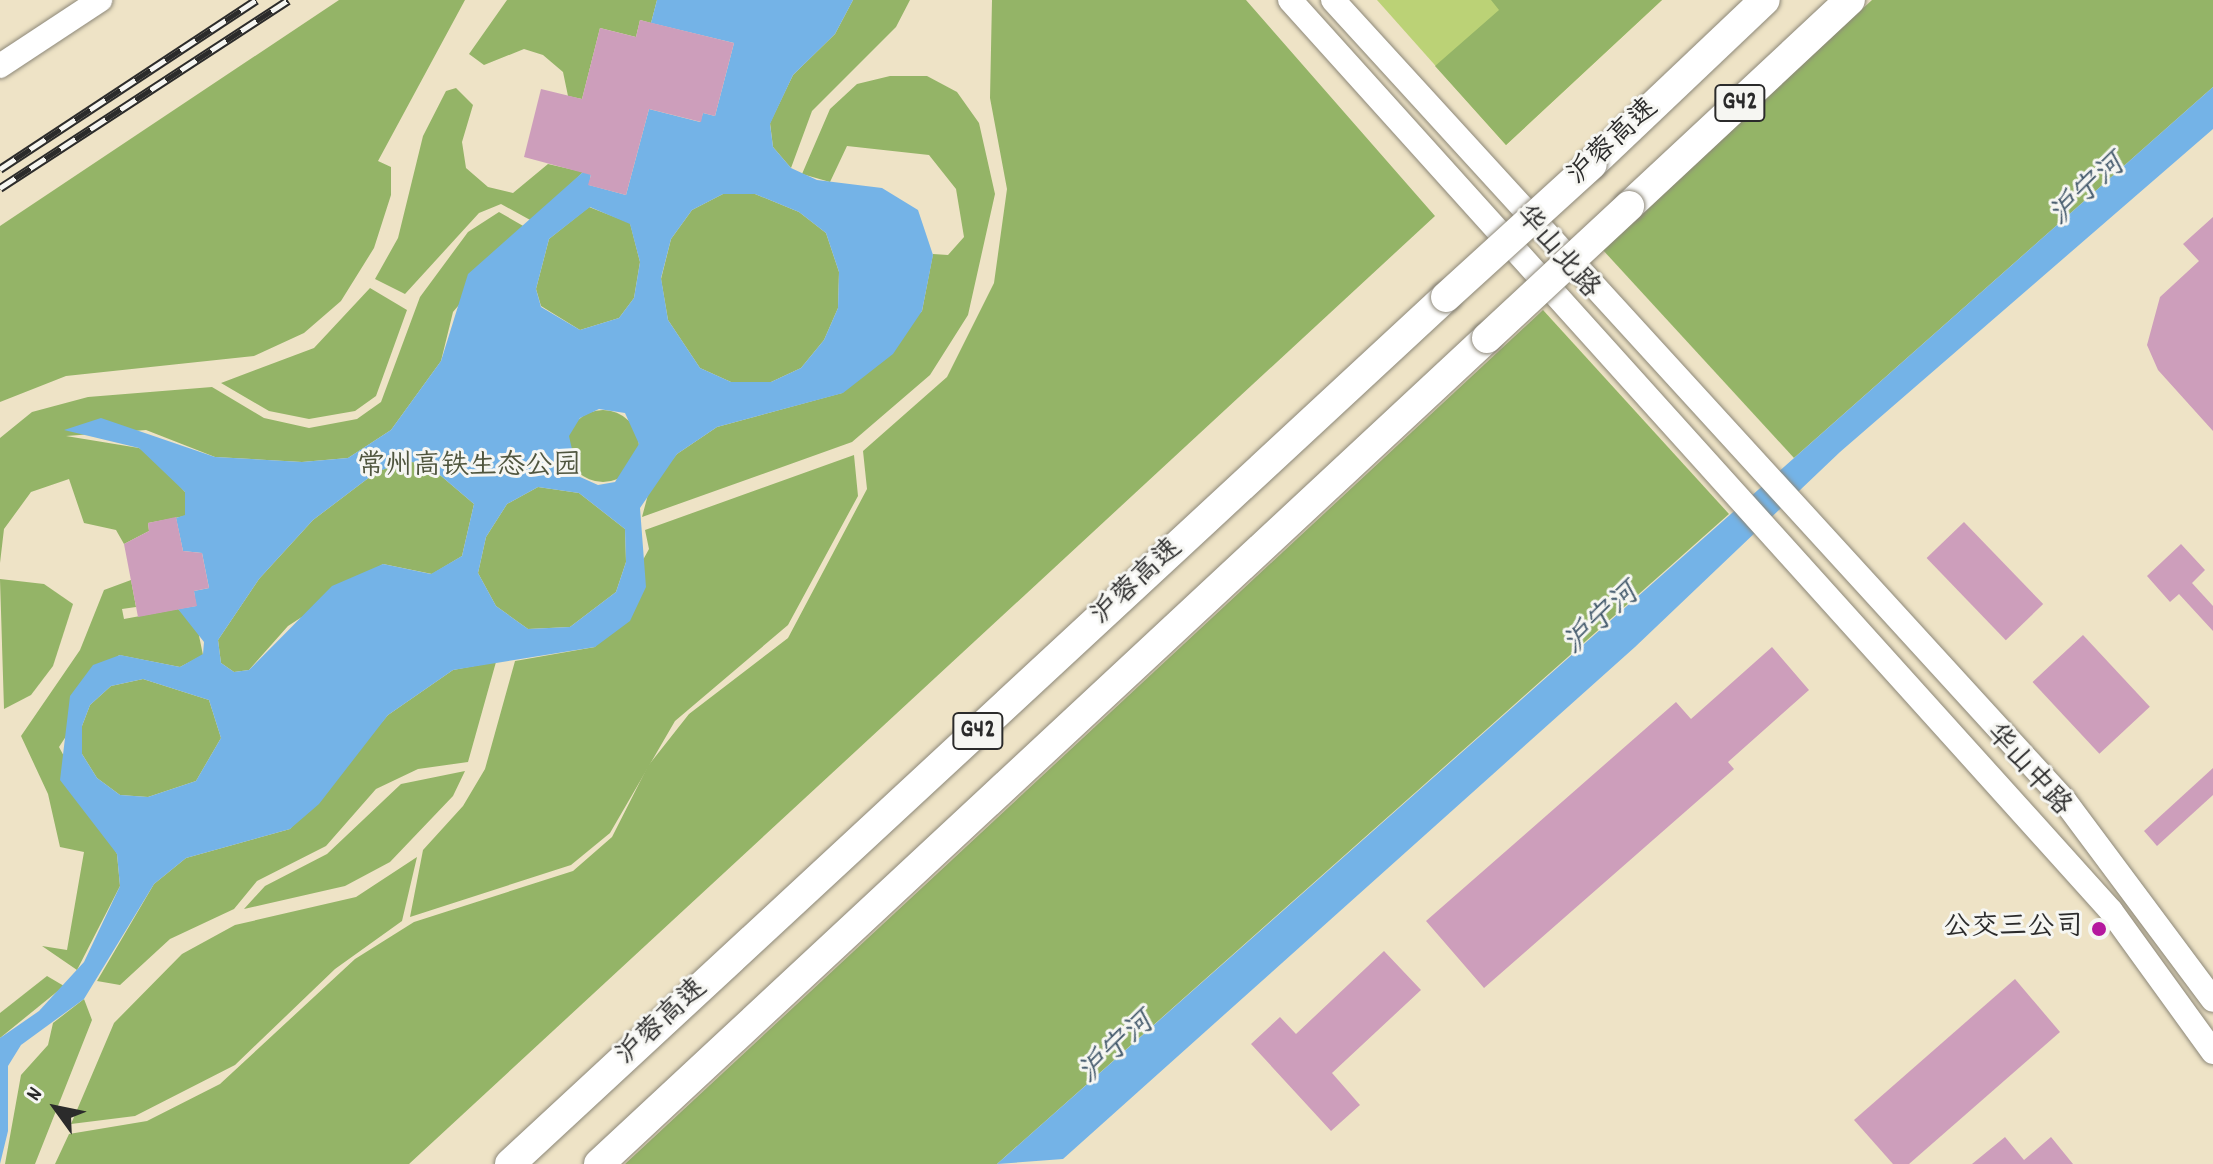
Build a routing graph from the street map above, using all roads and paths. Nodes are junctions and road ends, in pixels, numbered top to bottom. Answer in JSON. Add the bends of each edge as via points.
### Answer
{"nodes":[{"id":1,"x":100,"y":0,"type":"edge"},
{"id":2,"x":1290,"y":0,"type":"edge"},
{"id":3,"x":1333,"y":0,"type":"edge"},
{"id":4,"x":1765,"y":0,"type":"edge"},
{"id":5,"x":1850,"y":0,"type":"edge"},
{"id":6,"x":0,"y":66,"type":"edge"},
{"id":7,"x":1811,"y":520,"type":"joint"},
{"id":8,"x":1779,"y":543,"type":"joint"},
{"id":9,"x":2210,"y":995,"type":"edge"},
{"id":10,"x":2213,"y":1052,"type":"edge"},
{"id":11,"x":510,"y":1164,"type":"edge"},
{"id":12,"x":599,"y":1164,"type":"edge"}],
"edges":[{"from":1,"to":6,"type":"main road"},
{"from":2,"to":8,"type":"main road","name":"华山北路"},
{"from":3,"to":7,"type":"main road","name":"华山北路"},
{"from":4,"to":11,"type":"highway","name":"沪蓉高速","number":"G42","bridge":true},
{"from":5,"to":12,"type":"highway","name":"沪蓉高速","number":"G42","bridge":true},
{"from":7,"to":9,"type":"main road","name":"华山中路","via":[[2064,800]]},
{"from":8,"to":10,"type":"main road","name":"华山中路","via":[[2111,911]]}]}
